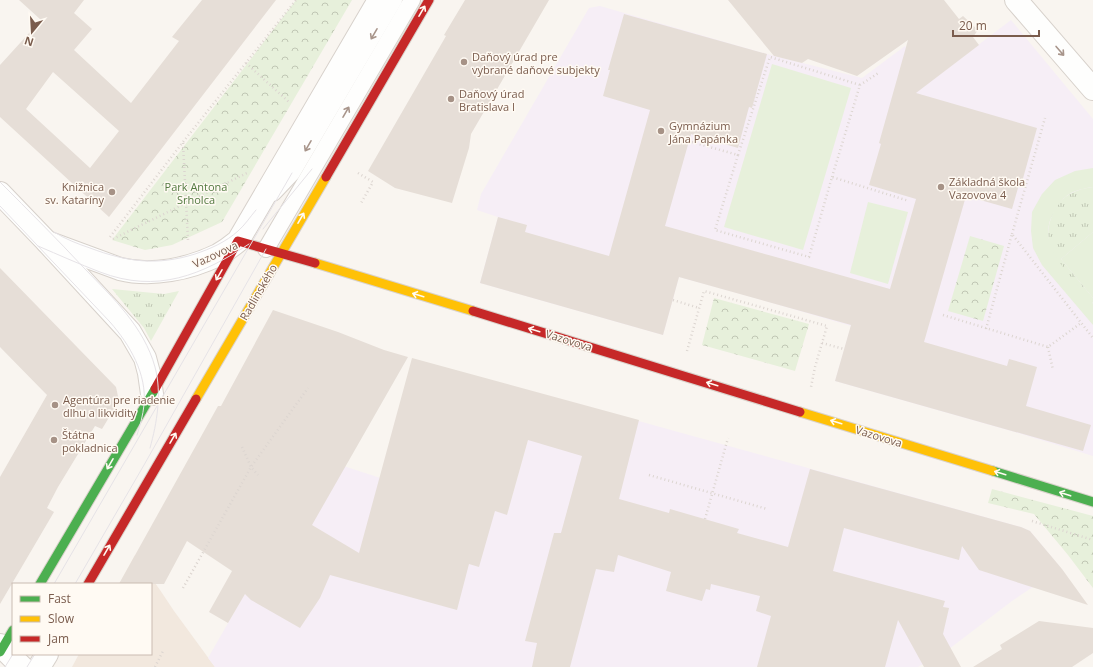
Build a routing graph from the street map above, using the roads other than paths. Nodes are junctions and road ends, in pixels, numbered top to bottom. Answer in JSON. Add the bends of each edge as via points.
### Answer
{"nodes":[{"id":1,"x":379,"y":0,"type":"edge"},
{"id":2,"x":394,"y":0,"type":"edge"},
{"id":3,"x":412,"y":0,"type":"edge"},
{"id":4,"x":429,"y":0,"type":"edge"},
{"id":5,"x":1016,"y":0,"type":"edge"},
{"id":6,"x":1093,"y":89,"type":"edge"},
{"id":7,"x":0,"y":193,"type":"edge"},
{"id":8,"x":256,"y":210,"type":"junction"},
{"id":9,"x":238,"y":241,"type":"junction"},
{"id":10,"x":47,"y":242,"type":"junction"},
{"id":11,"x":274,"y":250,"type":"junction"},
{"id":12,"x":152,"y":394,"type":"junction"},
{"id":13,"x":1093,"y":502,"type":"edge"},
{"id":14,"x":41,"y":583,"type":"edge"},
{"id":15,"x":89,"y":583,"type":"edge"},
{"id":16,"x":4,"y":644,"type":"edge"},
{"id":17,"x":12,"y":654,"type":"edge"},
{"id":18,"x":13,"y":655,"type":"edge"},
{"id":19,"x":46,"y":655,"type":"edge"},
{"id":20,"x":22,"y":667,"type":"edge"},
{"id":21,"x":39,"y":667,"type":"edge"}],
"edges":[{"from":1,"to":8,"type":"street"},
{"from":2,"to":8,"type":"lane","one_way":true,"via":[[292,173]]},
{"from":11,"to":3,"type":"lane","one_way":true},
{"from":11,"to":4,"type":"main road","name":"Radlinského","one_way":true},
{"from":5,"to":6,"type":"street","one_way":true},
{"from":7,"to":10,"type":"street","name":"Vazovova"},
{"from":8,"to":9,"type":"street"},
{"from":9,"to":10,"type":"street","name":"Vazovova","via":[[199,263],[150,272],[120,269]]},
{"from":9,"to":11,"type":"main road","name":"Vazovova"},
{"from":9,"to":12,"type":"main road","one_way":true},
{"from":10,"to":12,"type":"street","name":"Vazovova","via":[[130,332],[145,358]]},
{"from":13,"to":11,"type":"main road","name":"Vazovova","one_way":true},
{"from":15,"to":11,"type":"main road","name":"Radlinského","one_way":true},
{"from":12,"to":14,"type":"main road","one_way":true},
{"from":16,"to":17,"type":"street"},
{"from":18,"to":20,"type":"street"},
{"from":19,"to":21,"type":"street"}]}
